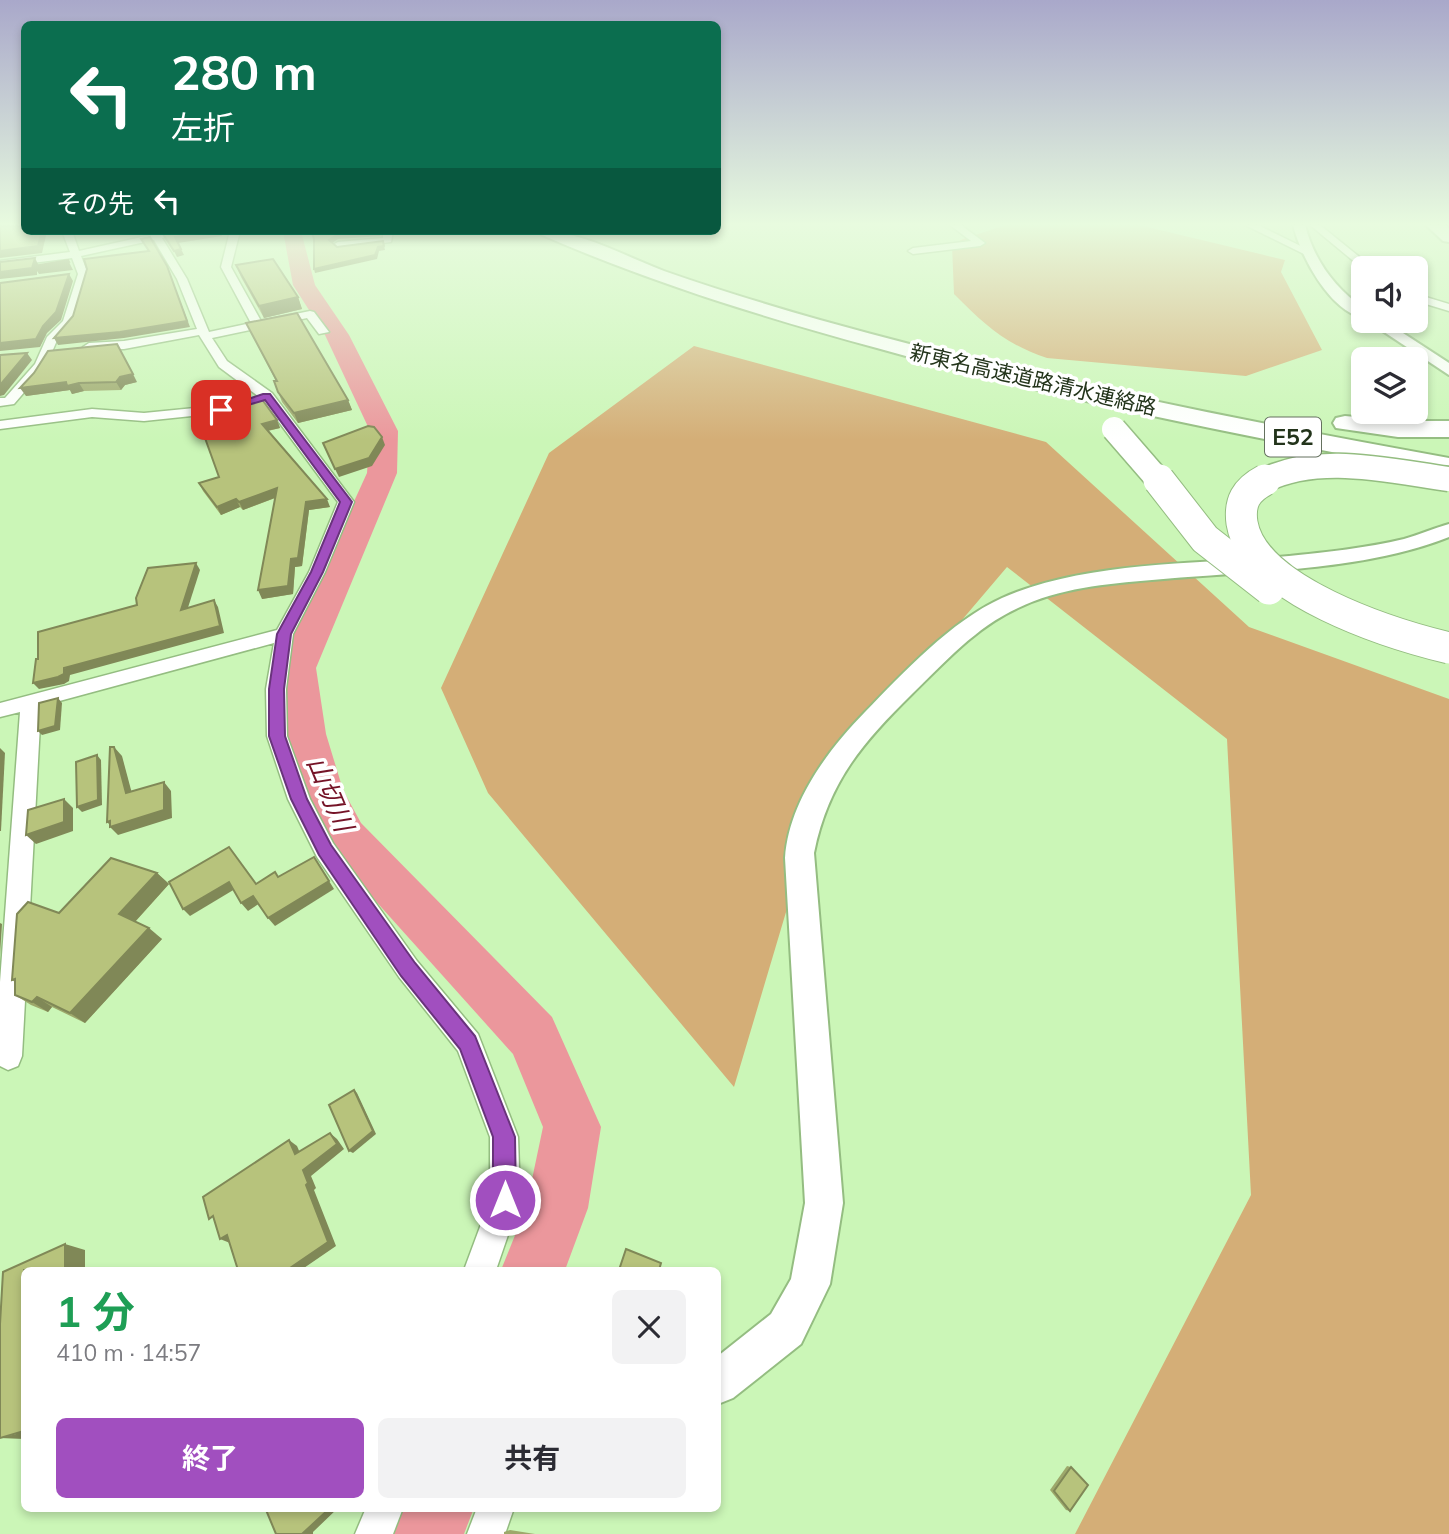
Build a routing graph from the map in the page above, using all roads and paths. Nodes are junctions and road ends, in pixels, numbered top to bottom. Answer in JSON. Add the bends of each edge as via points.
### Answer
{"nodes":[{"id":1,"x":73,"y":297,"type":"edge"},
{"id":2,"x":189,"y":297,"type":"edge"},
{"id":3,"x":242,"y":297,"type":"edge"},
{"id":4,"x":733,"y":297,"type":"edge"},
{"id":5,"x":759,"y":297,"type":"edge"},
{"id":6,"x":1428,"y":301,"type":"edge"},
{"id":7,"x":1449,"y":308,"type":"edge"},
{"id":8,"x":258,"y":325,"type":"junction"},
{"id":9,"x":323,"y":332,"type":"dead end"},
{"id":10,"x":204,"y":333,"type":"junction"},
{"id":11,"x":1393,"y":333,"type":"edge"},
{"id":12,"x":54,"y":350,"type":"junction"},
{"id":13,"x":1449,"y":370,"type":"edge"},
{"id":14,"x":990,"y":372,"type":"junction"},
{"id":15,"x":1141,"y":397,"type":"junction"},
{"id":16,"x":255,"y":401,"type":"junction"},
{"id":17,"x":0,"y":402,"type":"edge"},
{"id":18,"x":0,"y":425,"type":"edge"},
{"id":19,"x":1449,"y":429,"type":"edge"},
{"id":20,"x":1449,"y":453,"type":"edge"},
{"id":21,"x":1449,"y":466,"type":"edge"},
{"id":22,"x":1449,"y":479,"type":"edge"},
{"id":23,"x":1449,"y":530,"type":"edge"},
{"id":24,"x":284,"y":634,"type":"junction"},
{"id":25,"x":1449,"y":648,"type":"edge"},
{"id":26,"x":1449,"y":660,"type":"edge"},
{"id":27,"x":31,"y":701,"type":"junction"},
{"id":28,"x":0,"y":710,"type":"edge"},
{"id":29,"x":8,"y":1056,"type":"dead end"},
{"id":30,"x":481,"y":1267,"type":"edge"},
{"id":31,"x":721,"y":1381,"type":"edge"},
{"id":32,"x":383,"y":1512,"type":"edge"},
{"id":33,"x":494,"y":1512,"type":"edge"},
{"id":34,"x":374,"y":1534,"type":"edge"},
{"id":35,"x":486,"y":1534,"type":"edge"}],
"edges":[{"from":1,"to":12,"type":"street","via":[[68,322],[53,337]]},
{"from":2,"to":10,"type":"street"},
{"from":3,"to":8,"type":"street"},
{"from":4,"to":14,"type":"highway","name":"新東名高速道路清水連絡路","number":"E52"},
{"from":5,"to":15,"type":"highway","name":"新東名高速道路清水連絡路","number":"E52"},
{"from":6,"to":7,"type":"street"},
{"from":8,"to":9,"type":"street","via":[[310,314]]},
{"from":8,"to":10,"type":"street"},
{"from":10,"to":12,"type":"street"},
{"from":10,"to":16,"type":"street"},
{"from":11,"to":13,"type":"street"},
{"from":12,"to":17,"type":"street","via":[[31,380],[9,401]]},
{"from":14,"to":15,"type":"highway","name":"新東名高速道路清水連絡路","number":"E52"},
{"from":14,"to":26,"type":"highway","bridge":true,"via":[[1114,429],[1146,461],[1196,528],[1237,567],[1275,593],[1360,634]]},
{"from":15,"to":19,"type":"highway","via":[[1340,423]]},
{"from":15,"to":20,"type":"highway","name":"新東名高速道路清水連絡路","number":"E52"},
{"from":15,"to":21,"type":"highway","name":"新東名高速道路清水連絡路","number":"E52"},
{"from":16,"to":18,"type":"street","via":[[221,410],[144,417],[92,413]]},
{"from":16,"to":24,"type":"street","via":[[346,502],[317,572]]},
{"from":22,"to":25,"type":"highway","bridge":true,"via":[[1366,468],[1294,471],[1250,489],[1239,516],[1254,551],[1299,591],[1356,620]]},
{"from":23,"to":31,"type":"street","via":[[1433,538],[1331,558],[1091,579],[1033,593],[984,615],[867,726],[819,790],[800,853],[824,1203],[810,1284],[786,1329]]},
{"from":24,"to":27,"type":"street"},
{"from":24,"to":30,"type":"street","via":[[276,689],[277,736],[299,799],[325,850],[408,969],[468,1043],[504,1137],[505,1200]]},
{"from":27,"to":28,"type":"street"},
{"from":27,"to":29,"type":"street"},
{"from":32,"to":34,"type":"street"},
{"from":33,"to":35,"type":"street"}]}
